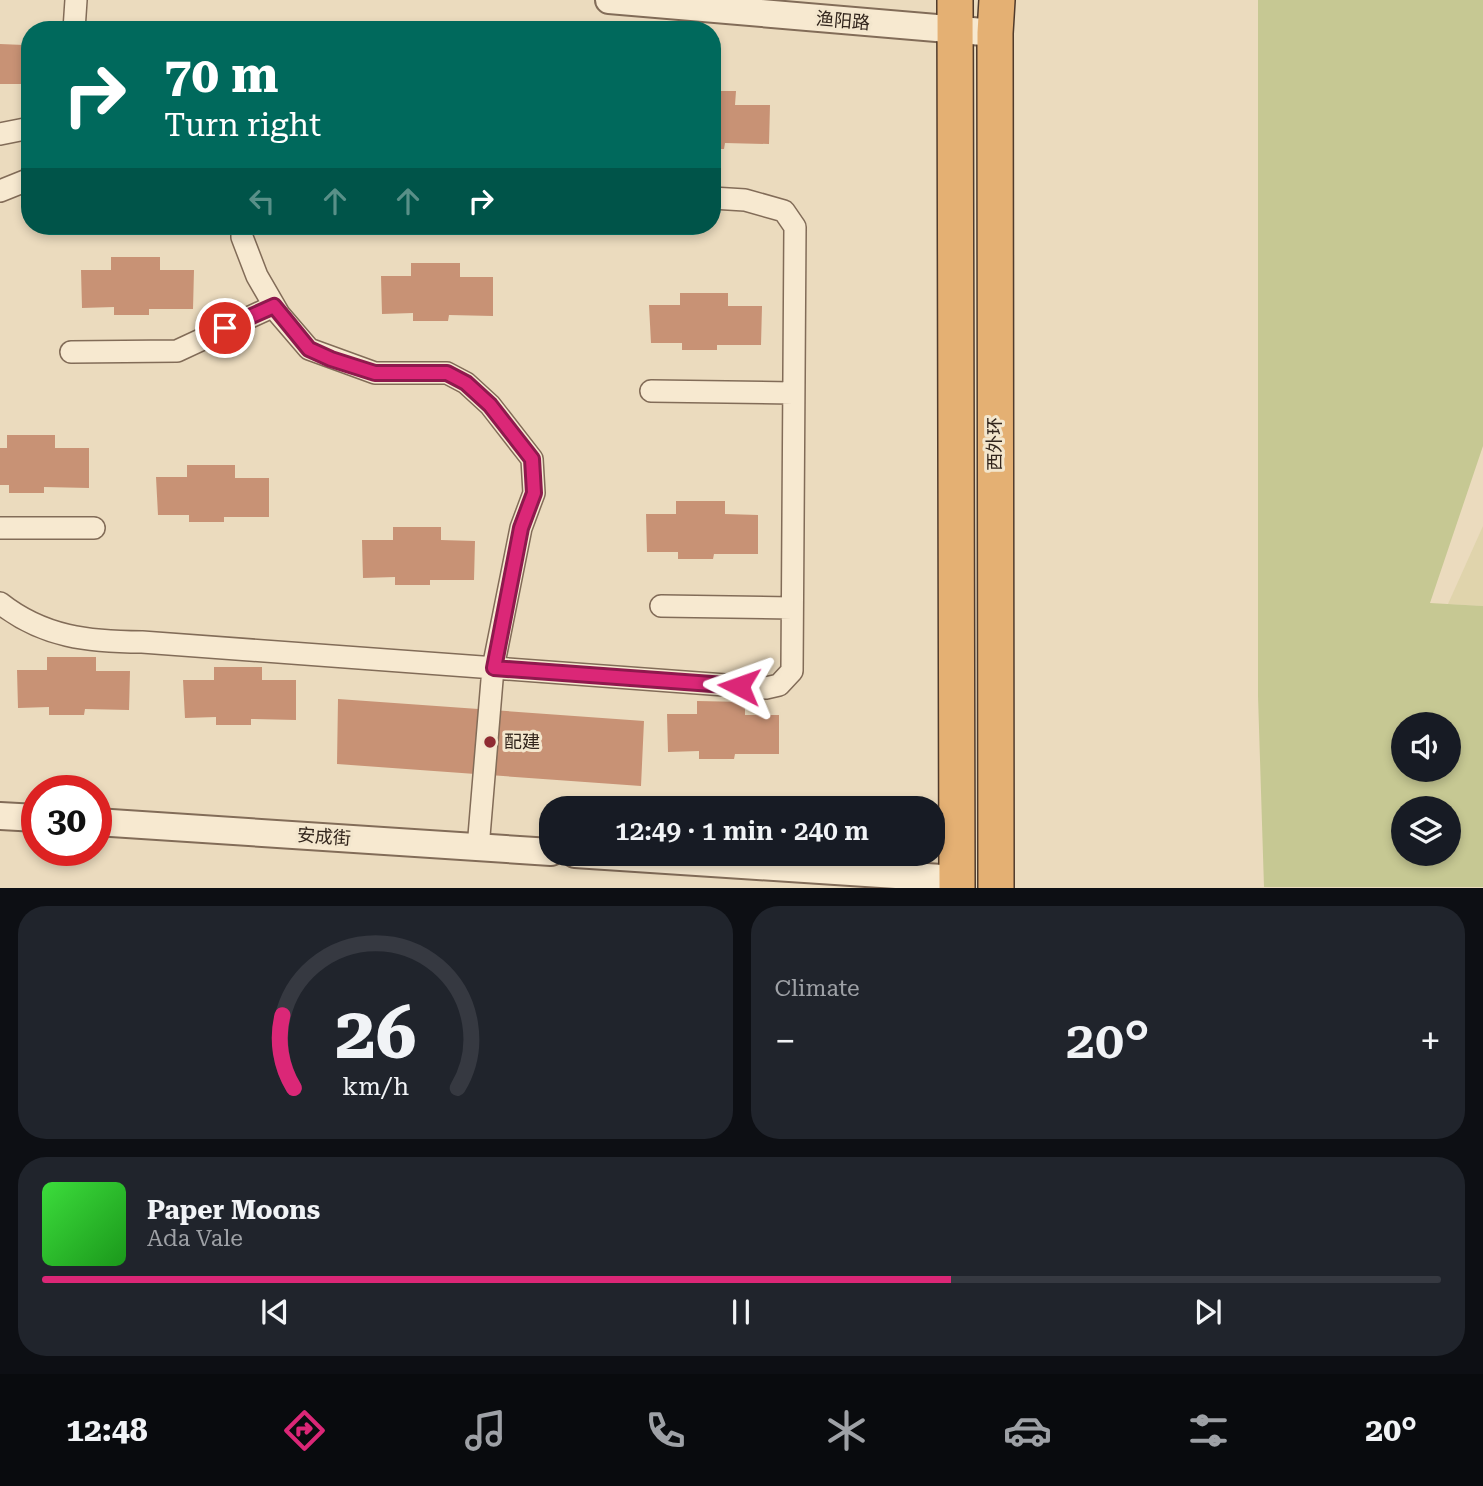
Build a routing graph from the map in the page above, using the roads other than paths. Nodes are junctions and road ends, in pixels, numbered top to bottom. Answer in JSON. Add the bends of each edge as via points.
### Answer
{"nodes":[{"id":1,"x":76,"y":0,"type":"edge"},
{"id":2,"x":609,"y":0,"type":"edge"},
{"id":3,"x":955,"y":15,"type":"edge"},
{"id":4,"x":996,"y":17,"type":"edge"},
{"id":5,"x":75,"y":21,"type":"edge"},
{"id":6,"x":21,"y":130,"type":"edge"},
{"id":7,"x":0,"y":134,"type":"edge"},
{"id":8,"x":21,"y":182,"type":"edge"},
{"id":9,"x":0,"y":191,"type":"edge"},
{"id":10,"x":721,"y":199,"type":"edge"},
{"id":11,"x":242,"y":235,"type":"edge"},
{"id":12,"x":274,"y":306,"type":"junction"},
{"id":13,"x":71,"y":352,"type":"dead end"},
{"id":14,"x":652,"y":391,"type":"dead end"},
{"id":15,"x":793,"y":393,"type":"junction"},
{"id":16,"x":0,"y":528,"type":"edge"},
{"id":17,"x":94,"y":528,"type":"dead end"},
{"id":18,"x":0,"y":603,"type":"edge"},
{"id":19,"x":661,"y":606,"type":"dead end"},
{"id":20,"x":792,"y":608,"type":"junction"},
{"id":21,"x":494,"y":668,"type":"junction"},
{"id":22,"x":0,"y":816,"type":"edge"},
{"id":23,"x":21,"y":817,"type":"edge"},
{"id":24,"x":112,"y":823,"type":"edge"},
{"id":25,"x":478,"y":848,"type":"junction"},
{"id":26,"x":539,"y":851,"type":"edge"},
{"id":27,"x":733,"y":866,"type":"edge"},
{"id":28,"x":957,"y":883,"type":"edge"},
{"id":29,"x":996,"y":887,"type":"edge"}],
"edges":[{"from":1,"to":5,"type":"street"},
{"from":2,"to":3,"type":"street","name":"渔阳路"},
{"from":3,"to":4,"type":"street","name":"渔阳路"},
{"from":3,"to":28,"type":"highway"},
{"from":4,"to":29,"type":"highway","name":"西外环"},
{"from":6,"to":7,"type":"street"},
{"from":8,"to":9,"type":"street"},
{"from":10,"to":15,"type":"street","via":[[784,211],[794,228]]},
{"from":11,"to":12,"type":"street"},
{"from":12,"to":13,"type":"street","via":[[177,351]]},
{"from":12,"to":21,"type":"street","via":[[309,349],[331,359],[375,373],[447,373],[466,383],[490,405],[532,459],[534,493],[521,528]]},
{"from":14,"to":15,"type":"street"},
{"from":15,"to":20,"type":"street"},
{"from":16,"to":17,"type":"street"},
{"from":18,"to":21,"type":"street","via":[[46,631],[103,642]]},
{"from":19,"to":20,"type":"street"},
{"from":20,"to":21,"type":"street","via":[[792,671],[779,685],[766,688]]},
{"from":21,"to":25,"type":"street"},
{"from":22,"to":23,"type":"street"},
{"from":24,"to":25,"type":"street","name":"安成街"},
{"from":25,"to":26,"type":"street","name":"安成街"},
{"from":27,"to":28,"type":"street"}]}
